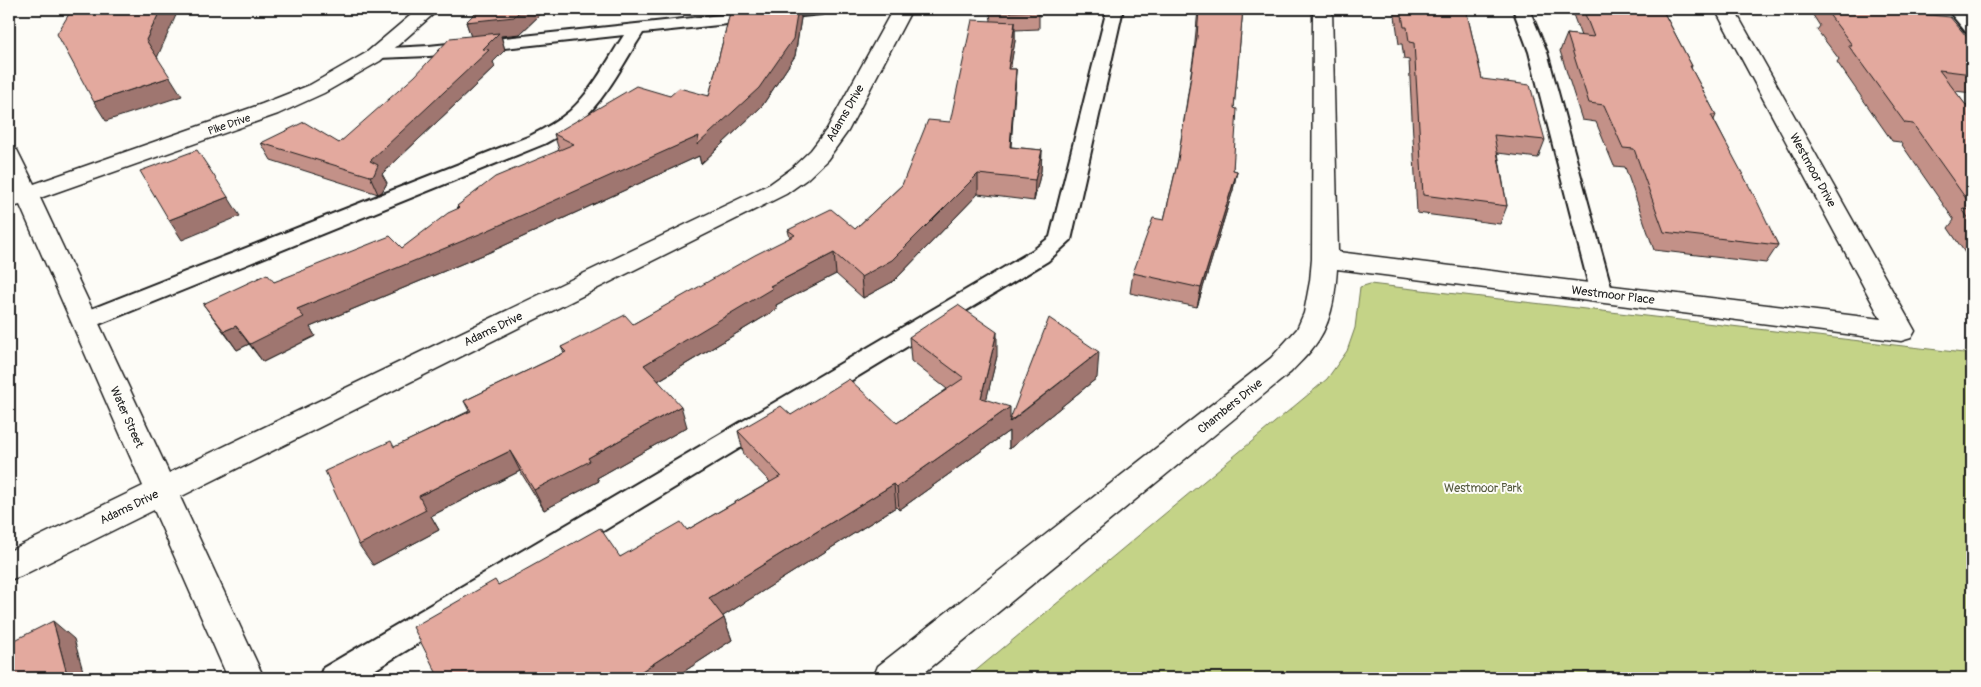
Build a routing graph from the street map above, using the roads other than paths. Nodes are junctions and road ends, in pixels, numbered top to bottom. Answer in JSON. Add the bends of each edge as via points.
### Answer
{"nodes":[{"id":1,"x":429,"y":9,"type":"edge"},
{"id":2,"x":821,"y":9,"type":"edge"},
{"id":3,"x":902,"y":9,"type":"edge"},
{"id":4,"x":1115,"y":9,"type":"edge"},
{"id":5,"x":1322,"y":9,"type":"edge"},
{"id":6,"x":1521,"y":9,"type":"edge"},
{"id":7,"x":1725,"y":9,"type":"edge"},
{"id":8,"x":1955,"y":9,"type":"edge"},
{"id":9,"x":1972,"y":28,"type":"edge"},
{"id":10,"x":637,"y":29,"type":"junction"},
{"id":11,"x":378,"y":53,"type":"junction"},
{"id":12,"x":9,"y":155,"type":"edge"},
{"id":13,"x":18,"y":198,"type":"edge"},
{"id":14,"x":1325,"y":259,"type":"junction"},
{"id":15,"x":1602,"y":294,"type":"junction"},
{"id":16,"x":84,"y":321,"type":"junction"},
{"id":17,"x":1901,"y":330,"type":"joint"},
{"id":18,"x":161,"y":492,"type":"junction"},
{"id":19,"x":9,"y":566,"type":"edge"},
{"id":20,"x":246,"y":678,"type":"edge"},
{"id":21,"x":334,"y":678,"type":"edge"},
{"id":22,"x":891,"y":678,"type":"edge"}],
"edges":[{"from":1,"to":11,"type":"street","name":"Pike Drive"},
{"from":2,"to":10,"type":"lane"},
{"from":3,"to":18,"type":"street","name":"Adams Drive","via":[[837,131],[819,155],[778,190]]},
{"from":4,"to":21,"type":"lane","via":[[1060,240],[1040,256]]},
{"from":5,"to":14,"type":"street","name":"Chambers Drive"},
{"from":6,"to":15,"type":"lane","via":[[1538,52]]},
{"from":7,"to":17,"type":"street","name":"Westmoor Drive"},
{"from":8,"to":9,"type":"lane"},
{"from":10,"to":11,"type":"lane","via":[[429,51]]},
{"from":10,"to":16,"type":"lane","via":[[592,97],[557,129]]},
{"from":11,"to":13,"type":"street","name":"Pike Drive","via":[[347,74],[270,109]]},
{"from":12,"to":13,"type":"street","name":"Water Street"},
{"from":13,"to":16,"type":"street","name":"Water Street"},
{"from":14,"to":15,"type":"street","name":"Westmoor Place"},
{"from":14,"to":22,"type":"street","name":"Chambers Drive","via":[[1317,316],[1304,341],[1281,364]]},
{"from":15,"to":17,"type":"street","name":"Westmoor Place"},
{"from":16,"to":18,"type":"street","name":"Water Street"},
{"from":18,"to":19,"type":"street","name":"Adams Drive"},
{"from":18,"to":20,"type":"street","name":"Water Street"}]}
